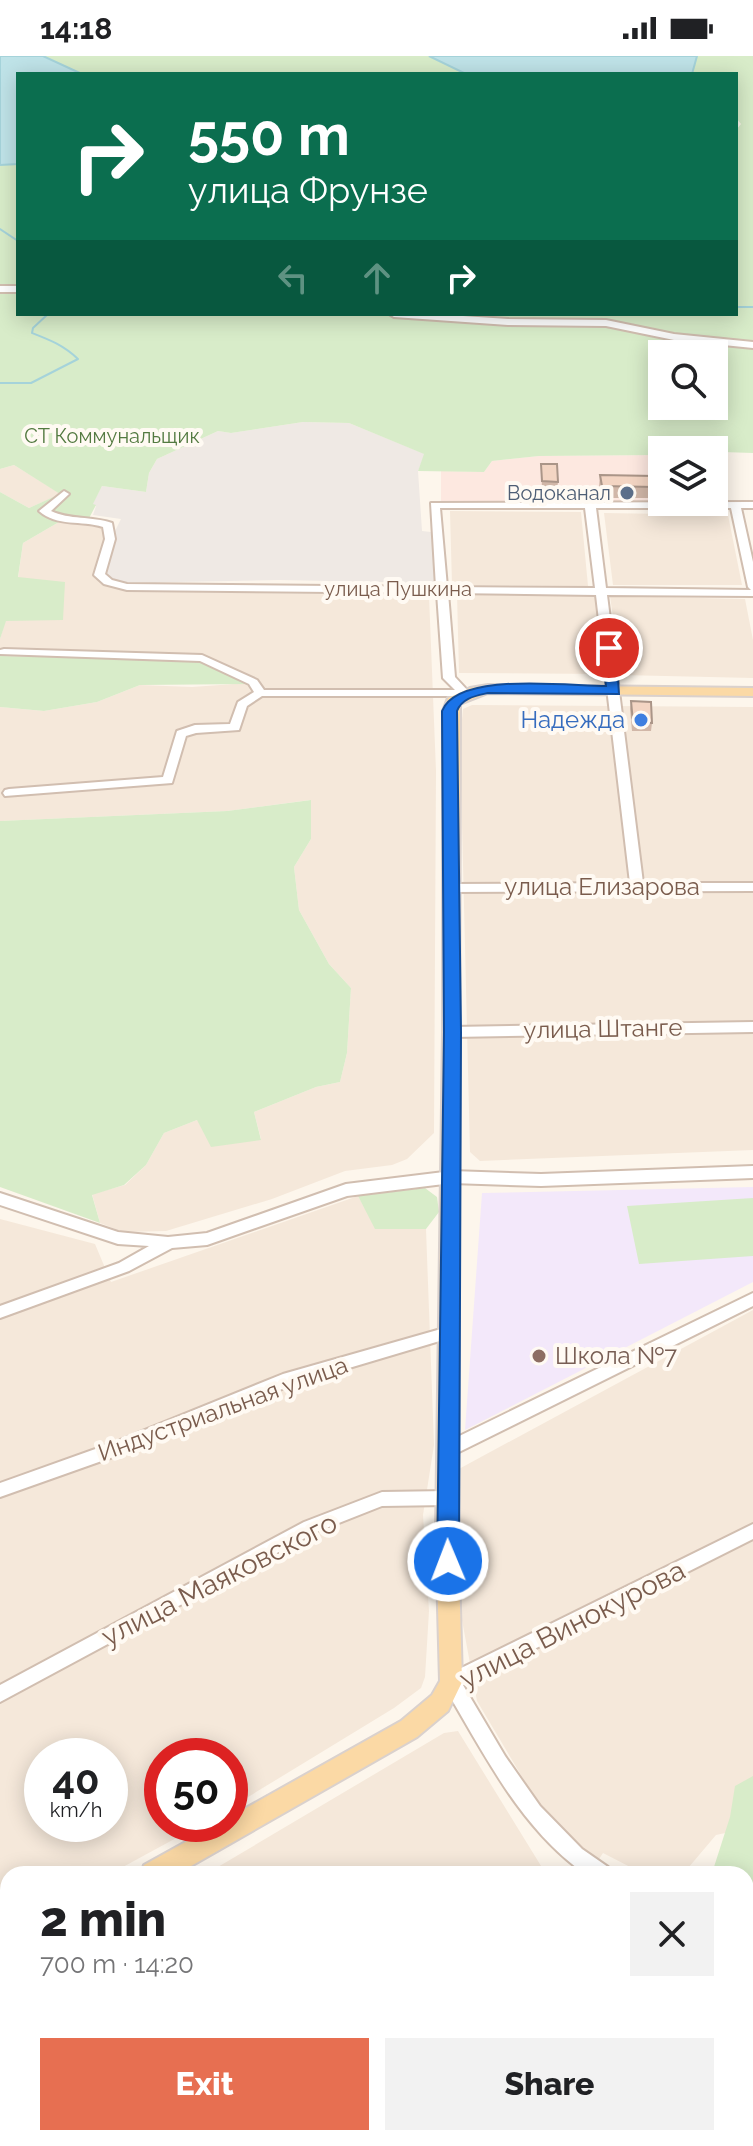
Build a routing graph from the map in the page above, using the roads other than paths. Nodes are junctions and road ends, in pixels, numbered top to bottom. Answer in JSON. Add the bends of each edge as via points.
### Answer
{"nodes":[{"id":1,"x":422,"y":316,"type":"edge"},
{"id":2,"x":753,"y":345,"type":"edge"},
{"id":3,"x":64,"y":494,"type":"dead end"},
{"id":4,"x":590,"y":504,"type":"junction"},
{"id":5,"x":735,"y":504,"type":"junction"},
{"id":6,"x":753,"y":505,"type":"edge"},
{"id":7,"x":444,"y":589,"type":"junction"},
{"id":8,"x":753,"y":590,"type":"edge"},
{"id":9,"x":602,"y":591,"type":"junction"},
{"id":10,"x":4,"y":652,"type":"dead end"},
{"id":11,"x":614,"y":691,"type":"junction"},
{"id":12,"x":753,"y":692,"type":"edge"},
{"id":13,"x":260,"y":693,"type":"junction"},
{"id":14,"x":465,"y":694,"type":"junction"},
{"id":15,"x":9,"y":793,"type":"dead end"},
{"id":16,"x":637,"y":887,"type":"junction"},
{"id":17,"x":753,"y":887,"type":"edge"},
{"id":18,"x":451,"y":888,"type":"junction"},
{"id":19,"x":753,"y":1027,"type":"edge"},
{"id":20,"x":452,"y":1032,"type":"junction"},
{"id":21,"x":753,"y":1172,"type":"edge"},
{"id":22,"x":452,"y":1177,"type":"junction"},
{"id":23,"x":0,"y":1199,"type":"edge"},
{"id":24,"x":170,"y":1242,"type":"junction"},
{"id":25,"x":753,"y":1299,"type":"edge"},
{"id":26,"x":0,"y":1312,"type":"edge"},
{"id":27,"x":448,"y":1333,"type":"junction"},
{"id":28,"x":449,"y":1449,"type":"junction"},
{"id":29,"x":0,"y":1490,"type":"edge"},
{"id":30,"x":448,"y":1498,"type":"junction"},
{"id":31,"x":753,"y":1531,"type":"edge"},
{"id":32,"x":451,"y":1682,"type":"junction"},
{"id":33,"x":0,"y":1694,"type":"edge"},
{"id":34,"x":167,"y":1866,"type":"edge"},
{"id":35,"x":590,"y":1866,"type":"edge"}],
"edges":[{"from":1,"to":2,"type":"street","via":[[606,323]]},
{"from":3,"to":7,"type":"street","name":"улица Пушкина","via":[[44,511],[60,520],[108,525],[110,539],[99,575],[127,587]]},
{"from":4,"to":5,"type":"street"},
{"from":4,"to":7,"type":"street","via":[[435,505]]},
{"from":4,"to":9,"type":"street"},
{"from":5,"to":6,"type":"street"},
{"from":5,"to":8,"type":"street"},
{"from":7,"to":9,"type":"street","name":"улица Пушкина"},
{"from":7,"to":14,"type":"street","via":[[449,678]]},
{"from":8,"to":9,"type":"street","name":"улица Пушкина"},
{"from":9,"to":11,"type":"street"},
{"from":10,"to":13,"type":"street","via":[[202,658],[253,682]]},
{"from":11,"to":12,"type":"main road"},
{"from":11,"to":14,"type":"main road","via":[[488,689]]},
{"from":11,"to":16,"type":"street"},
{"from":13,"to":14,"type":"street"},
{"from":13,"to":15,"type":"street","via":[[242,704],[235,727],[181,734],[168,780]]},
{"from":14,"to":18,"type":"main road","via":[[453,701],[450,711]]},
{"from":16,"to":17,"type":"street","name":"улица Елизарова"},
{"from":16,"to":18,"type":"street","name":"улица Елизарова"},
{"from":18,"to":20,"type":"main road"},
{"from":19,"to":20,"type":"street","name":"улица Штанге"},
{"from":20,"to":22,"type":"main road"},
{"from":21,"to":22,"type":"street","via":[[541,1180]]},
{"from":22,"to":24,"type":"street","via":[[346,1190],[207,1239]]},
{"from":22,"to":27,"type":"main road"},
{"from":23,"to":24,"type":"street","via":[[118,1238]]},
{"from":24,"to":26,"type":"street","via":[[124,1267]]},
{"from":25,"to":28,"type":"street"},
{"from":27,"to":28,"type":"main road"},
{"from":27,"to":29,"type":"street","name":"Индустриальная улица","via":[[289,1379]]},
{"from":28,"to":30,"type":"main road"},
{"from":30,"to":32,"type":"main road"},
{"from":30,"to":33,"type":"street","name":"улица Маяковского","via":[[382,1499],[310,1527]]},
{"from":31,"to":32,"type":"street","name":"улица Винокурова"},
{"from":32,"to":34,"type":"main road","name":"улица Винокурова","via":[[440,1703],[409,1729]]},
{"from":32,"to":35,"type":"street","via":[[532,1814]]}]}
